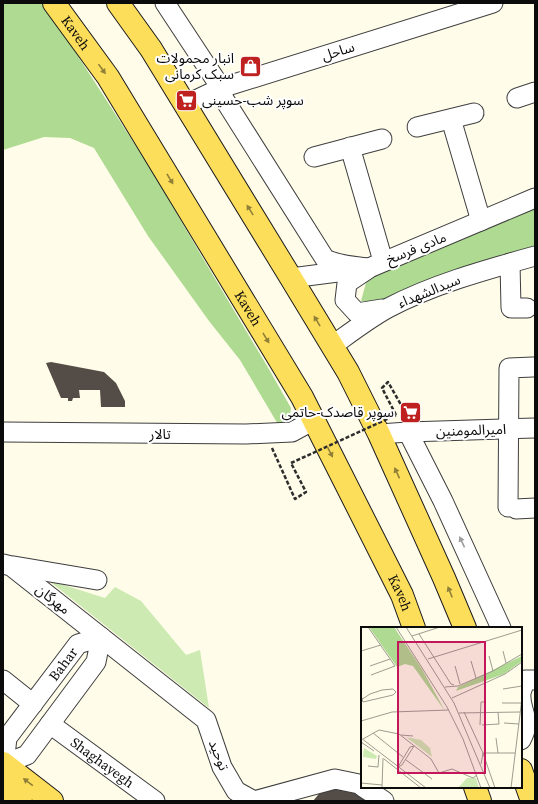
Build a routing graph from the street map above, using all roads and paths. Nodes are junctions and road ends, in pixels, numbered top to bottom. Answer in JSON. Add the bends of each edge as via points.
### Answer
{"nodes":[{"id":1,"x":54,"y":3,"type":"edge"},
{"id":2,"x":118,"y":3,"type":"edge"},
{"id":3,"x":165,"y":3,"type":"edge"},
{"id":4,"x":493,"y":3,"type":"edge"},
{"id":5,"x":221,"y":88,"type":"junction"},
{"id":6,"x":535,"y":92,"type":"edge"},
{"id":7,"x":517,"y":98,"type":"dead end"},
{"id":8,"x":185,"y":105,"type":"junction"},
{"id":9,"x":474,"y":113,"type":"dead end"},
{"id":10,"x":451,"y":119,"type":"junction"},
{"id":11,"x":417,"y":127,"type":"dead end"},
{"id":12,"x":382,"y":139,"type":"dead end"},
{"id":13,"x":350,"y":147,"type":"junction"},
{"id":14,"x":314,"y":157,"type":"dead end"},
{"id":15,"x":535,"y":198,"type":"edge"},
{"id":16,"x":481,"y":221,"type":"junction"},
{"id":17,"x":535,"y":256,"type":"edge"},
{"id":18,"x":510,"y":263,"type":"junction"},
{"id":19,"x":376,"y":264,"type":"junction"},
{"id":20,"x":291,"y":278,"type":"junction"},
{"id":21,"x":387,"y":308,"type":"junction"},
{"id":22,"x":527,"y":308,"type":"dead end"},
{"id":23,"x":332,"y":346,"type":"junction"},
{"id":24,"x":533,"y":367,"type":"dead end"},
{"id":25,"x":314,"y":420,"type":"junction"},
{"id":26,"x":535,"y":428,"type":"edge"},
{"id":27,"x":508,"y":429,"type":"junction"},
{"id":28,"x":3,"y":432,"type":"edge"},
{"id":29,"x":412,"y":432,"type":"junction"},
{"id":30,"x":265,"y":433,"type":"junction"},
{"id":31,"x":379,"y":434,"type":"junction"},
{"id":32,"x":535,"y":508,"type":"edge"},
{"id":33,"x":7,"y":565,"type":"edge"},
{"id":34,"x":97,"y":580,"type":"dead end"},
{"id":35,"x":414,"y":627,"type":"edge"},
{"id":36,"x":465,"y":627,"type":"edge"},
{"id":37,"x":502,"y":627,"type":"edge"},
{"id":38,"x":101,"y":637,"type":"junction"},
{"id":39,"x":527,"y":677,"type":"edge"},
{"id":40,"x":3,"y":680,"type":"edge"},
{"id":41,"x":522,"y":690,"type":"edge"},
{"id":42,"x":522,"y":702,"type":"edge"},
{"id":43,"x":33,"y":704,"type":"junction"},
{"id":44,"x":535,"y":709,"type":"edge"},
{"id":45,"x":50,"y":724,"type":"junction"},
{"id":46,"x":522,"y":738,"type":"edge"},
{"id":47,"x":4,"y":764,"type":"edge"},
{"id":48,"x":522,"y":773,"type":"edge"},
{"id":49,"x":361,"y":786,"type":"edge"},
{"id":50,"x":3,"y":787,"type":"edge"},
{"id":51,"x":364,"y":788,"type":"edge"},
{"id":52,"x":475,"y":788,"type":"edge"},
{"id":53,"x":21,"y":801,"type":"edge"},
{"id":54,"x":52,"y":801,"type":"edge"},
{"id":55,"x":155,"y":801,"type":"edge"},
{"id":56,"x":384,"y":801,"type":"edge"},
{"id":57,"x":480,"y":801,"type":"edge"},
{"id":58,"x":532,"y":801,"type":"edge"}],
"edges":[{"from":1,"to":25,"type":"main road","name":"Kaveh","one_way":true,"via":[[108,77]]},
{"from":2,"to":8,"type":"main road","via":[[151,49]]},
{"from":3,"to":5,"type":"street"},
{"from":4,"to":5,"type":"street","name":"ساحل"},
{"from":5,"to":8,"type":"street","name":"ساحل"},
{"from":5,"to":19,"type":"street","via":[[224,99],[325,259],[341,265]]},
{"from":6,"to":7,"type":"street"},
{"from":20,"to":8,"type":"main road","one_way":true},
{"from":9,"to":10,"type":"street"},
{"from":10,"to":11,"type":"street"},
{"from":10,"to":16,"type":"street"},
{"from":12,"to":13,"type":"street"},
{"from":13,"to":14,"type":"street"},
{"from":13,"to":19,"type":"street"},
{"from":15,"to":16,"type":"street","name":"مادی فرسخ"},
{"from":16,"to":19,"type":"street","name":"مادی فرسخ"},
{"from":17,"to":18,"type":"street","name":"سیدالشهداء"},
{"from":18,"to":21,"type":"street","name":"سیدالشهداء","via":[[424,291]]},
{"from":18,"to":22,"type":"street","via":[[511,308]]},
{"from":19,"to":20,"type":"street","name":"مادی فرسخ"},
{"from":19,"to":21,"type":"street","via":[[347,283],[345,300],[357,313]]},
{"from":23,"to":20,"type":"main road","one_way":true},
{"from":21,"to":23,"type":"street","name":"سیدالشهداء"},
{"from":23,"to":31,"type":"main road"},
{"from":24,"to":27,"type":"street","via":[[509,368]]},
{"from":25,"to":30,"type":"street","name":"تالار","via":[[292,432]]},
{"from":25,"to":35,"type":"main road","name":"Kaveh","one_way":true,"via":[[402,595]]},
{"from":26,"to":27,"type":"street","name":"امیرالمومنین"},
{"from":27,"to":29,"type":"street","name":"امیرالمومنین"},
{"from":27,"to":32,"type":"street","via":[[512,508]]},
{"from":28,"to":30,"type":"street","name":"تالار"},
{"from":29,"to":30,"type":"path","bridge":true,"via":[[388,382],[382,388],[396,415],[291,464],[306,492],[295,498]]},
{"from":29,"to":31,"type":"street","name":"امیرالمومنین"},
{"from":37,"to":29,"type":"street","one_way":true},
{"from":36,"to":31,"type":"main road","one_way":true},
{"from":33,"to":34,"type":"street"},
{"from":33,"to":38,"type":"street","name":"مهرگان"},
{"from":38,"to":43,"type":"street","name":"Bahar","via":[[78,644]]},
{"from":38,"to":45,"type":"street","name":"Bahar","via":[[96,662]]},
{"from":38,"to":49,"type":"street","name":"توحید","via":[[206,720],[222,767],[236,791],[254,801],[335,779]]},
{"from":39,"to":41,"type":"street"},
{"from":39,"to":44,"type":"street"},
{"from":40,"to":43,"type":"street"},
{"from":42,"to":46,"type":"street","via":[[526,714],[526,731]]},
{"from":43,"to":47,"type":"street","name":"Bahar","via":[[7,738]]},
{"from":45,"to":47,"type":"street","name":"Bahar","via":[[26,755]]},
{"from":45,"to":55,"type":"street","name":"Shaghayegh"},
{"from":54,"to":47,"type":"main road","one_way":true},
{"from":48,"to":58,"type":"main road"},
{"from":50,"to":53,"type":"main road"},
{"from":51,"to":56,"type":"street","name":"توحید"},
{"from":52,"to":57,"type":"main road"}]}
